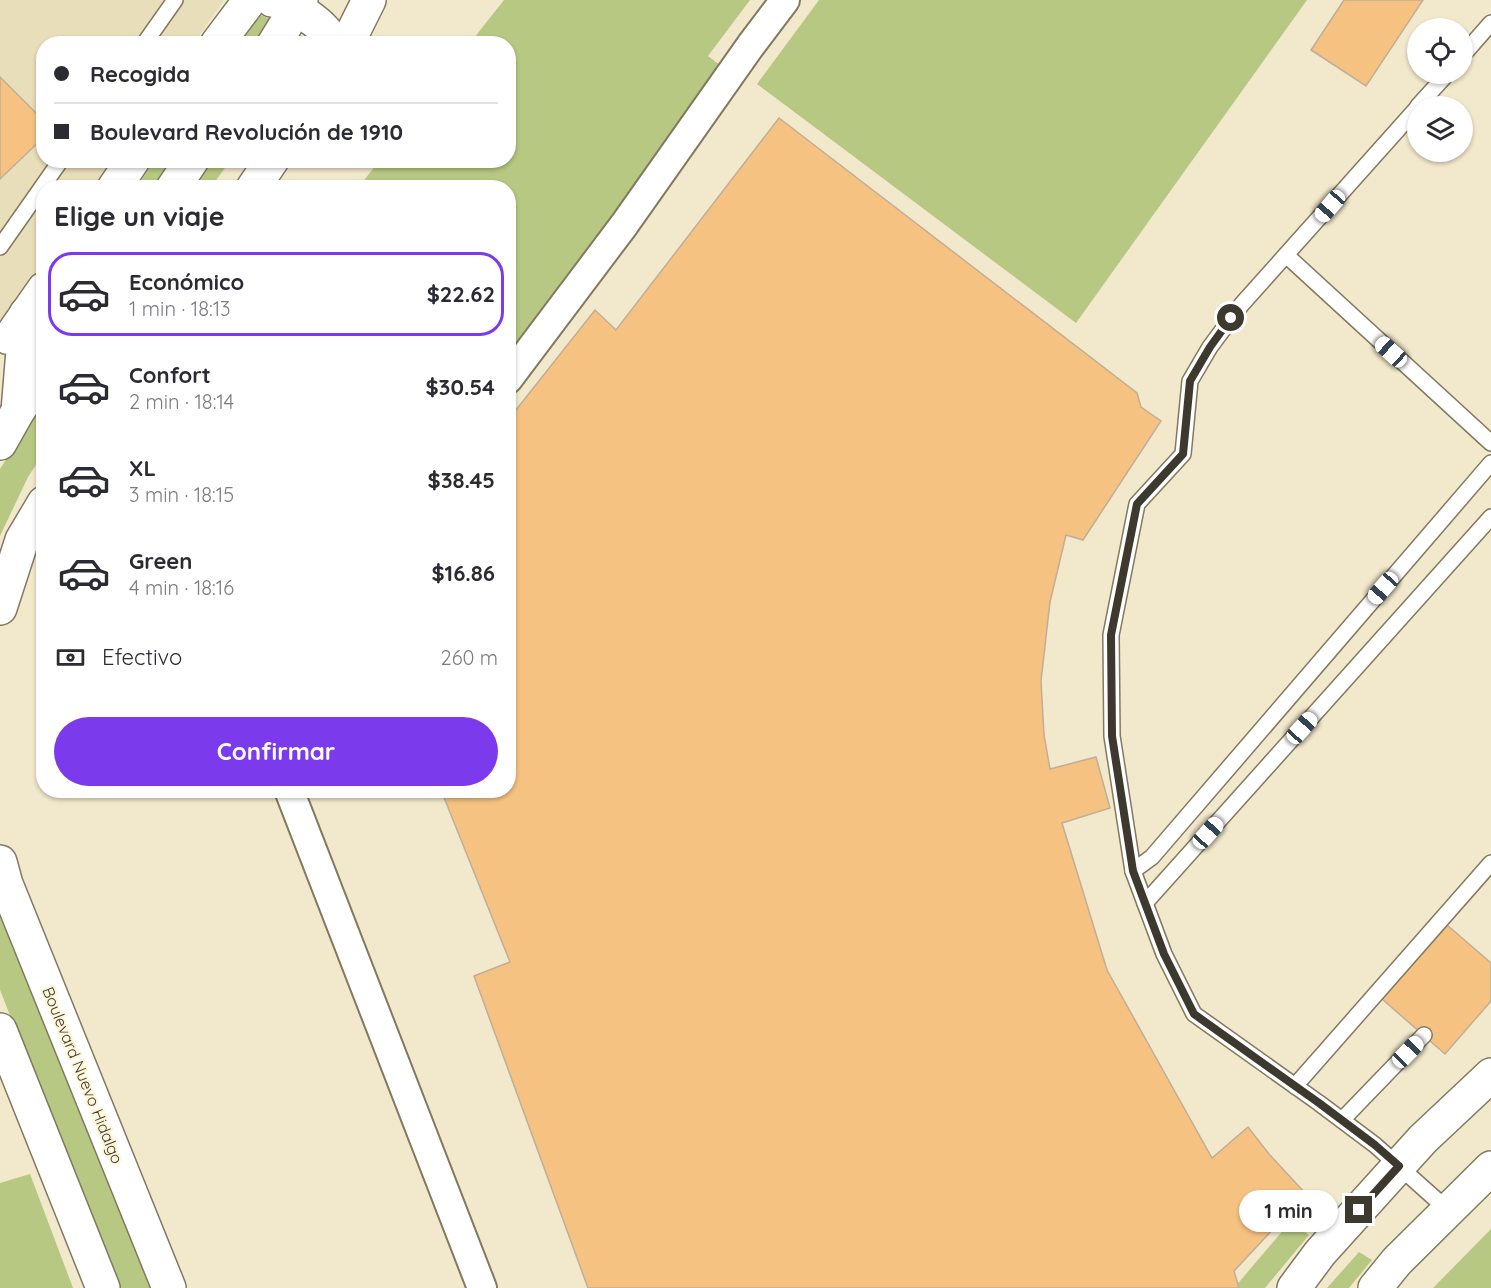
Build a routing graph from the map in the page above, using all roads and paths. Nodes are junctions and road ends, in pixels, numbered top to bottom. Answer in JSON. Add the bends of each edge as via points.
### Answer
{"nodes":[{"id":1,"x":175,"y":0,"type":"edge"},
{"id":2,"x":369,"y":0,"type":"edge"},
{"id":3,"x":785,"y":0,"type":"edge"},
{"id":4,"x":267,"y":2,"type":"edge"},
{"id":5,"x":1491,"y":23,"type":"edge"},
{"id":6,"x":150,"y":36,"type":"edge"},
{"id":7,"x":227,"y":36,"type":"edge"},
{"id":8,"x":273,"y":36,"type":"edge"},
{"id":9,"x":331,"y":36,"type":"edge"},
{"id":10,"x":352,"y":36,"type":"edge"},
{"id":11,"x":1473,"y":43,"type":"edge"},
{"id":12,"x":1438,"y":84,"type":"edge"},
{"id":13,"x":1428,"y":96,"type":"edge"},
{"id":14,"x":1407,"y":119,"type":"edge"},
{"id":15,"x":36,"y":196,"type":"edge"},
{"id":16,"x":0,"y":247,"type":"edge"},
{"id":17,"x":1286,"y":255,"type":"junction"},
{"id":18,"x":35,"y":301,"type":"edge"},
{"id":19,"x":2,"y":348,"type":"edge"},
{"id":20,"x":516,"y":368,"type":"edge"},
{"id":21,"x":36,"y":385,"type":"edge"},
{"id":22,"x":18,"y":411,"type":"junction"},
{"id":23,"x":0,"y":443,"type":"edge"},
{"id":24,"x":1491,"y":443,"type":"edge"},
{"id":25,"x":1491,"y":463,"type":"edge"},
{"id":26,"x":36,"y":516,"type":"edge"},
{"id":27,"x":1491,"y":517,"type":"edge"},
{"id":28,"x":0,"y":608,"type":"edge"},
{"id":29,"x":292,"y":798,"type":"edge"},
{"id":30,"x":0,"y":862,"type":"edge"},
{"id":31,"x":1491,"y":863,"type":"edge"},
{"id":32,"x":1133,"y":871,"type":"junction"},
{"id":33,"x":1145,"y":903,"type":"junction"},
{"id":34,"x":0,"y":1030,"type":"edge"},
{"id":35,"x":1424,"y":1035,"type":"dead end"},
{"id":36,"x":1491,"y":1075,"type":"edge"},
{"id":37,"x":1295,"y":1086,"type":"junction"},
{"id":38,"x":1342,"y":1120,"type":"junction"},
{"id":39,"x":1399,"y":1166,"type":"junction"},
{"id":40,"x":1491,"y":1168,"type":"edge"},
{"id":41,"x":1449,"y":1211,"type":"junction"},
{"id":42,"x":102,"y":1288,"type":"edge"},
{"id":43,"x":168,"y":1288,"type":"edge"},
{"id":44,"x":482,"y":1288,"type":"edge"},
{"id":45,"x":1294,"y":1288,"type":"edge"},
{"id":46,"x":1375,"y":1288,"type":"edge"}],
"edges":[{"from":1,"to":6,"type":"lane"},
{"from":2,"to":10,"type":"street"},
{"from":3,"to":20,"type":"street"},
{"from":4,"to":7,"type":"street"},
{"from":4,"to":8,"type":"street"},
{"from":4,"to":9,"type":"street","via":[[322,26]]},
{"from":5,"to":11,"type":"lane"},
{"from":12,"to":13,"type":"lane"},
{"from":14,"to":17,"type":"lane"},
{"from":15,"to":16,"type":"lane"},
{"from":17,"to":24,"type":"lane"},
{"from":17,"to":32,"type":"lane","via":[[1210,347],[1190,381],[1183,454],[1137,504],[1111,635],[1112,736]]},
{"from":18,"to":19,"type":"street"},
{"from":18,"to":22,"type":"street"},
{"from":21,"to":22,"type":"street"},
{"from":22,"to":23,"type":"street"},
{"from":25,"to":32,"type":"lane","via":[[1152,857]]},
{"from":26,"to":28,"type":"street","via":[[22,540]]},
{"from":27,"to":33,"type":"lane"},
{"from":29,"to":44,"type":"street"},
{"from":30,"to":43,"type":"street","name":"Boulevard Nuevo Hidalgo"},
{"from":31,"to":37,"type":"lane"},
{"from":32,"to":33,"type":"lane"},
{"from":33,"to":37,"type":"lane","via":[[1164,954],[1194,1014]]},
{"from":34,"to":42,"type":"street"},
{"from":35,"to":38,"type":"lane"},
{"from":36,"to":39,"type":"street"},
{"from":37,"to":38,"type":"lane"},
{"from":38,"to":39,"type":"lane"},
{"from":39,"to":41,"type":"lane"},
{"from":39,"to":45,"type":"street","via":[[1320,1253]]},
{"from":40,"to":41,"type":"street"},
{"from":41,"to":46,"type":"street"}]}
